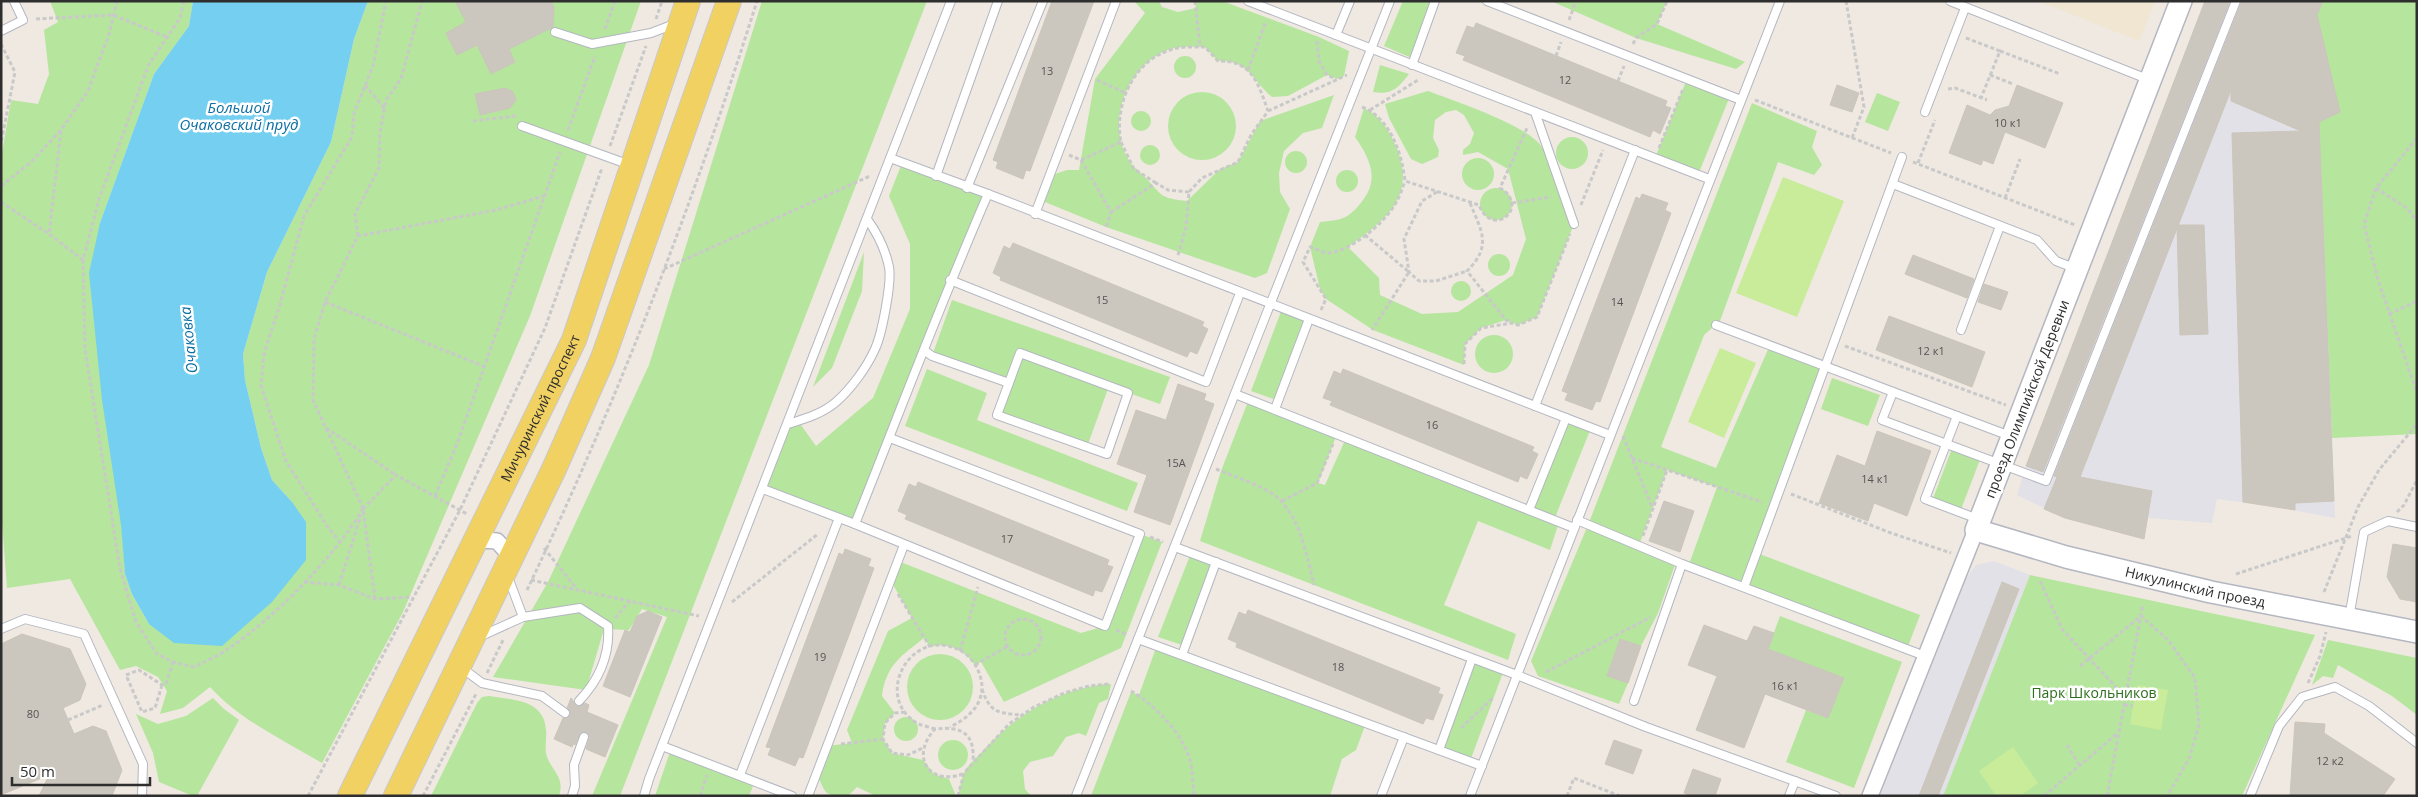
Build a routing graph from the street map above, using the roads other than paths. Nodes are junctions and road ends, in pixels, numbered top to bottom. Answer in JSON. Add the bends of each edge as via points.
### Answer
{"nodes":[{"id":1,"x":14,"y":1,"type":"edge"},
{"id":2,"x":729,"y":1,"type":"edge"},
{"id":3,"x":951,"y":1,"type":"edge"},
{"id":4,"x":998,"y":1,"type":"edge"},
{"id":5,"x":1043,"y":1,"type":"edge"},
{"id":6,"x":1116,"y":1,"type":"edge"},
{"id":7,"x":1248,"y":1,"type":"edge"},
{"id":8,"x":1350,"y":1,"type":"edge"},
{"id":9,"x":1390,"y":1,"type":"edge"},
{"id":10,"x":1436,"y":1,"type":"edge"},
{"id":11,"x":1487,"y":1,"type":"edge"},
{"id":12,"x":1780,"y":1,"type":"edge"},
{"id":13,"x":1950,"y":1,"type":"edge"},
{"id":14,"x":2181,"y":1,"type":"edge"},
{"id":15,"x":2236,"y":1,"type":"edge"},
{"id":16,"x":1966,"y":8,"type":"junction"},
{"id":17,"x":684,"y":11,"type":"edge"},
{"id":18,"x":1,"y":31,"type":"edge"},
{"id":19,"x":555,"y":32,"type":"dead end"},
{"id":20,"x":1336,"y":34,"type":"junction"},
{"id":21,"x":1371,"y":48,"type":"junction"},
{"id":22,"x":1412,"y":65,"type":"junction"},
{"id":23,"x":2151,"y":80,"type":"junction"},
{"id":24,"x":1742,"y":98,"type":"junction"},
{"id":25,"x":1535,"y":112,"type":"junction"},
{"id":26,"x":1925,"y":112,"type":"dead end"},
{"id":27,"x":522,"y":126,"type":"road end"},
{"id":28,"x":1635,"y":150,"type":"junction"},
{"id":29,"x":1902,"y":157,"type":"road end"},
{"id":30,"x":890,"y":158,"type":"junction"},
{"id":31,"x":632,"y":165,"type":"junction"},
{"id":32,"x":936,"y":176,"type":"junction"},
{"id":33,"x":1710,"y":179,"type":"junction"},
{"id":34,"x":1893,"y":184,"type":"junction"},
{"id":35,"x":967,"y":188,"type":"junction"},
{"id":36,"x":988,"y":194,"type":"junction"},
{"id":37,"x":1035,"y":214,"type":"junction"},
{"id":38,"x":867,"y":219,"type":"junction"},
{"id":39,"x":1574,"y":224,"type":"road end"},
{"id":40,"x":2000,"y":226,"type":"junction"},
{"id":41,"x":2068,"y":266,"type":"dead end"},
{"id":42,"x":950,"y":280,"type":"junction"},
{"id":43,"x":1240,"y":292,"type":"junction"},
{"id":44,"x":1270,"y":304,"type":"junction"},
{"id":45,"x":1313,"y":321,"type":"junction"},
{"id":46,"x":1716,"y":325,"type":"dead end"},
{"id":47,"x":1961,"y":330,"type":"dead end"},
{"id":48,"x":925,"y":351,"type":"junction"},
{"id":49,"x":1826,"y":367,"type":"junction"},
{"id":50,"x":1009,"y":383,"type":"junction"},
{"id":51,"x":1893,"y":392,"type":"junction"},
{"id":52,"x":1235,"y":394,"type":"junction"},
{"id":53,"x":1535,"y":406,"type":"junction"},
{"id":54,"x":1275,"y":409,"type":"junction"},
{"id":55,"x":1957,"y":416,"type":"junction"},
{"id":56,"x":1566,"y":418,"type":"junction"},
{"id":57,"x":788,"y":424,"type":"junction"},
{"id":58,"x":2002,"y":433,"type":"dead end"},
{"id":59,"x":1610,"y":435,"type":"junction"},
{"id":60,"x":890,"y":438,"type":"junction"},
{"id":61,"x":1946,"y":444,"type":"junction"},
{"id":62,"x":2003,"y":465,"type":"junction"},
{"id":63,"x":763,"y":489,"type":"junction"},
{"id":64,"x":1529,"y":510,"type":"junction"},
{"id":65,"x":838,"y":518,"type":"junction"},
{"id":66,"x":1577,"y":520,"type":"junction"},
{"id":67,"x":855,"y":524,"type":"junction"},
{"id":68,"x":1978,"y":525,"type":"junction"},
{"id":69,"x":2417,"y":527,"type":"edge"},
{"id":70,"x":1574,"y":528,"type":"junction"},
{"id":71,"x":904,"y":546,"type":"junction"},
{"id":72,"x":1175,"y":547,"type":"junction"},
{"id":73,"x":471,"y":550,"type":"junction"},
{"id":74,"x":1216,"y":562,"type":"junction"},
{"id":75,"x":1682,"y":564,"type":"junction"},
{"id":76,"x":506,"y":568,"type":"junction"},
{"id":77,"x":1744,"y":587,"type":"junction"},
{"id":78,"x":523,"y":617,"type":"junction"},
{"id":79,"x":2349,"y":619,"type":"junction"},
{"id":80,"x":1,"y":629,"type":"edge"},
{"id":81,"x":2417,"y":632,"type":"edge"},
{"id":82,"x":1138,"y":639,"type":"junction"},
{"id":83,"x":471,"y":640,"type":"junction"},
{"id":84,"x":1917,"y":653,"type":"dead end"},
{"id":85,"x":1182,"y":655,"type":"junction"},
{"id":86,"x":1472,"y":659,"type":"junction"},
{"id":87,"x":458,"y":666,"type":"junction"},
{"id":88,"x":1517,"y":675,"type":"junction"},
{"id":89,"x":579,"y":701,"type":"dead end"},
{"id":90,"x":1634,"y":701,"type":"dead end"},
{"id":91,"x":565,"y":713,"type":"dead end"},
{"id":92,"x":584,"y":737,"type":"dead end"},
{"id":93,"x":1404,"y":737,"type":"junction"},
{"id":94,"x":2417,"y":743,"type":"edge"},
{"id":95,"x":662,"y":746,"type":"junction"},
{"id":96,"x":1438,"y":750,"type":"junction"},
{"id":97,"x":1482,"y":766,"type":"junction"},
{"id":98,"x":740,"y":775,"type":"junction"},
{"id":99,"x":1794,"y":781,"type":"junction"},
{"id":100,"x":778,"y":793,"type":"edge"},
{"id":101,"x":142,"y":796,"type":"edge"},
{"id":102,"x":350,"y":796,"type":"edge"},
{"id":103,"x":396,"y":796,"type":"edge"},
{"id":104,"x":572,"y":796,"type":"edge"},
{"id":105,"x":644,"y":796,"type":"edge"},
{"id":106,"x":792,"y":796,"type":"edge"},
{"id":107,"x":808,"y":796,"type":"edge"},
{"id":108,"x":1076,"y":796,"type":"edge"},
{"id":109,"x":1381,"y":796,"type":"edge"},
{"id":110,"x":1470,"y":796,"type":"edge"},
{"id":111,"x":1789,"y":796,"type":"edge"},
{"id":112,"x":1836,"y":796,"type":"edge"},
{"id":113,"x":1870,"y":796,"type":"edge"},
{"id":114,"x":2250,"y":796,"type":"edge"}],
"edges":[{"from":1,"to":18,"type":"lane","via":[[22,20]]},
{"from":2,"to":76,"type":"main road","via":[[603,358]]},
{"from":3,"to":30,"type":"lane"},
{"from":4,"to":32,"type":"lane"},
{"from":5,"to":35,"type":"lane"},
{"from":6,"to":37,"type":"lane"},
{"from":7,"to":20,"type":"lane"},
{"from":8,"to":20,"type":"lane"},
{"from":9,"to":21,"type":"lane"},
{"from":10,"to":22,"type":"lane"},
{"from":11,"to":24,"type":"lane"},
{"from":12,"to":24,"type":"lane"},
{"from":13,"to":16,"type":"lane"},
{"from":14,"to":23,"type":"street","name":"проезд Олимпийской Деревни"},
{"from":15,"to":62,"type":"lane","via":[[2046,481]]},
{"from":16,"to":23,"type":"lane"},
{"from":16,"to":26,"type":"lane"},
{"from":17,"to":19,"type":"lane","via":[[650,33],[599,44]]},
{"from":17,"to":31,"type":"main road","name":"Мичуринский проспект"},
{"from":20,"to":21,"type":"lane"},
{"from":21,"to":22,"type":"lane"},
{"from":21,"to":44,"type":"lane"},
{"from":22,"to":25,"type":"lane"},
{"from":23,"to":62,"type":"street","name":"проезд Олимпийской Деревни"},
{"from":24,"to":33,"type":"lane"},
{"from":25,"to":28,"type":"lane"},
{"from":25,"to":39,"type":"lane"},
{"from":27,"to":31,"type":"lane"},
{"from":28,"to":33,"type":"lane"},
{"from":28,"to":53,"type":"lane"},
{"from":29,"to":34,"type":"lane"},
{"from":30,"to":32,"type":"lane"},
{"from":30,"to":38,"type":"lane"},
{"from":31,"to":73,"type":"main road","name":"Мичуринский проспект","via":[[574,340]]},
{"from":32,"to":35,"type":"lane"},
{"from":33,"to":59,"type":"lane"},
{"from":34,"to":40,"type":"lane"},
{"from":34,"to":49,"type":"lane"},
{"from":35,"to":36,"type":"lane"},
{"from":36,"to":37,"type":"lane"},
{"from":36,"to":42,"type":"lane"},
{"from":37,"to":43,"type":"lane"},
{"from":38,"to":57,"type":"lane"},
{"from":38,"to":57,"type":"lane","via":[[881,238],[890,269],[886,305],[875,349],[860,374],[836,402],[810,418]]},
{"from":40,"to":41,"type":"lane","via":[[2037,240],[2056,261]]},
{"from":40,"to":47,"type":"lane"},
{"from":42,"to":43,"type":"lane","via":[[1206,382]]},
{"from":42,"to":48,"type":"lane"},
{"from":43,"to":44,"type":"lane"},
{"from":44,"to":45,"type":"lane"},
{"from":44,"to":52,"type":"lane"},
{"from":45,"to":53,"type":"lane"},
{"from":45,"to":54,"type":"lane"},
{"from":46,"to":49,"type":"lane"},
{"from":48,"to":50,"type":"lane"},
{"from":48,"to":60,"type":"lane"},
{"from":49,"to":51,"type":"lane"},
{"from":49,"to":77,"type":"lane"},
{"from":50,"to":50,"type":"lane","via":[[1020,353],[1128,393],[1107,454],[998,415]]},
{"from":51,"to":55,"type":"lane"},
{"from":51,"to":61,"type":"lane","via":[[1882,420]]},
{"from":52,"to":54,"type":"lane"},
{"from":52,"to":72,"type":"lane"},
{"from":53,"to":56,"type":"lane"},
{"from":54,"to":64,"type":"lane"},
{"from":55,"to":58,"type":"lane"},
{"from":55,"to":61,"type":"lane"},
{"from":56,"to":59,"type":"lane"},
{"from":56,"to":64,"type":"lane"},
{"from":57,"to":63,"type":"lane"},
{"from":59,"to":66,"type":"lane"},
{"from":60,"to":67,"type":"lane"},
{"from":60,"to":71,"type":"lane","via":[[1140,534],[1105,626]]},
{"from":61,"to":62,"type":"lane"},
{"from":61,"to":68,"type":"lane","via":[[1925,499]]},
{"from":62,"to":68,"type":"street","name":"проезд Олимпийской Деревни"},
{"from":63,"to":65,"type":"lane"},
{"from":63,"to":95,"type":"lane"},
{"from":64,"to":70,"type":"lane"},
{"from":65,"to":67,"type":"lane"},
{"from":65,"to":98,"type":"lane"},
{"from":66,"to":70,"type":"lane"},
{"from":66,"to":75,"type":"lane"},
{"from":67,"to":71,"type":"lane"},
{"from":68,"to":79,"type":"street","name":"Никулинский проезд","via":[[2066,557]]},
{"from":68,"to":113,"type":"street","name":"проезд Олимпийской Деревни"},
{"from":69,"to":79,"type":"lane","via":[[2388,521],[2364,532]]},
{"from":70,"to":88,"type":"lane"},
{"from":71,"to":107,"type":"lane"},
{"from":72,"to":74,"type":"lane"},
{"from":72,"to":82,"type":"lane"},
{"from":73,"to":76,"type":"street","via":[[482,540],[497,541],[507,552]]},
{"from":73,"to":102,"type":"main road","name":"Мичуринский проспект"},
{"from":74,"to":85,"type":"lane"},
{"from":74,"to":86,"type":"lane"},
{"from":75,"to":77,"type":"lane"},
{"from":75,"to":90,"type":"lane"},
{"from":76,"to":78,"type":"lane"},
{"from":76,"to":83,"type":"main road"},
{"from":77,"to":84,"type":"lane"},
{"from":78,"to":83,"type":"lane"},
{"from":78,"to":89,"type":"lane","via":[[580,608],[608,626],[609,645],[593,686]]},
{"from":79,"to":81,"type":"street","name":"Никулинский проезд"},
{"from":80,"to":101,"type":"lane","via":[[24,619],[84,634],[143,764]]},
{"from":82,"to":85,"type":"lane"},
{"from":82,"to":108,"type":"lane"},
{"from":83,"to":87,"type":"main road"},
{"from":85,"to":93,"type":"lane"},
{"from":86,"to":88,"type":"lane"},
{"from":86,"to":96,"type":"lane"},
{"from":87,"to":91,"type":"lane","via":[[482,684],[542,696]]},
{"from":87,"to":103,"type":"main road"},
{"from":88,"to":97,"type":"lane"},
{"from":88,"to":99,"type":"lane"},
{"from":92,"to":104,"type":"lane","via":[[574,765]]},
{"from":93,"to":96,"type":"lane"},
{"from":93,"to":109,"type":"lane"},
{"from":94,"to":114,"type":"lane","via":[[2369,706],[2335,687],[2302,697],[2279,726]]},
{"from":95,"to":98,"type":"lane"},
{"from":95,"to":105,"type":"lane"},
{"from":96,"to":97,"type":"lane"},
{"from":97,"to":110,"type":"lane"},
{"from":98,"to":100,"type":"lane"},
{"from":99,"to":111,"type":"lane"},
{"from":99,"to":112,"type":"lane"},
{"from":100,"to":106,"type":"lane"}]}
